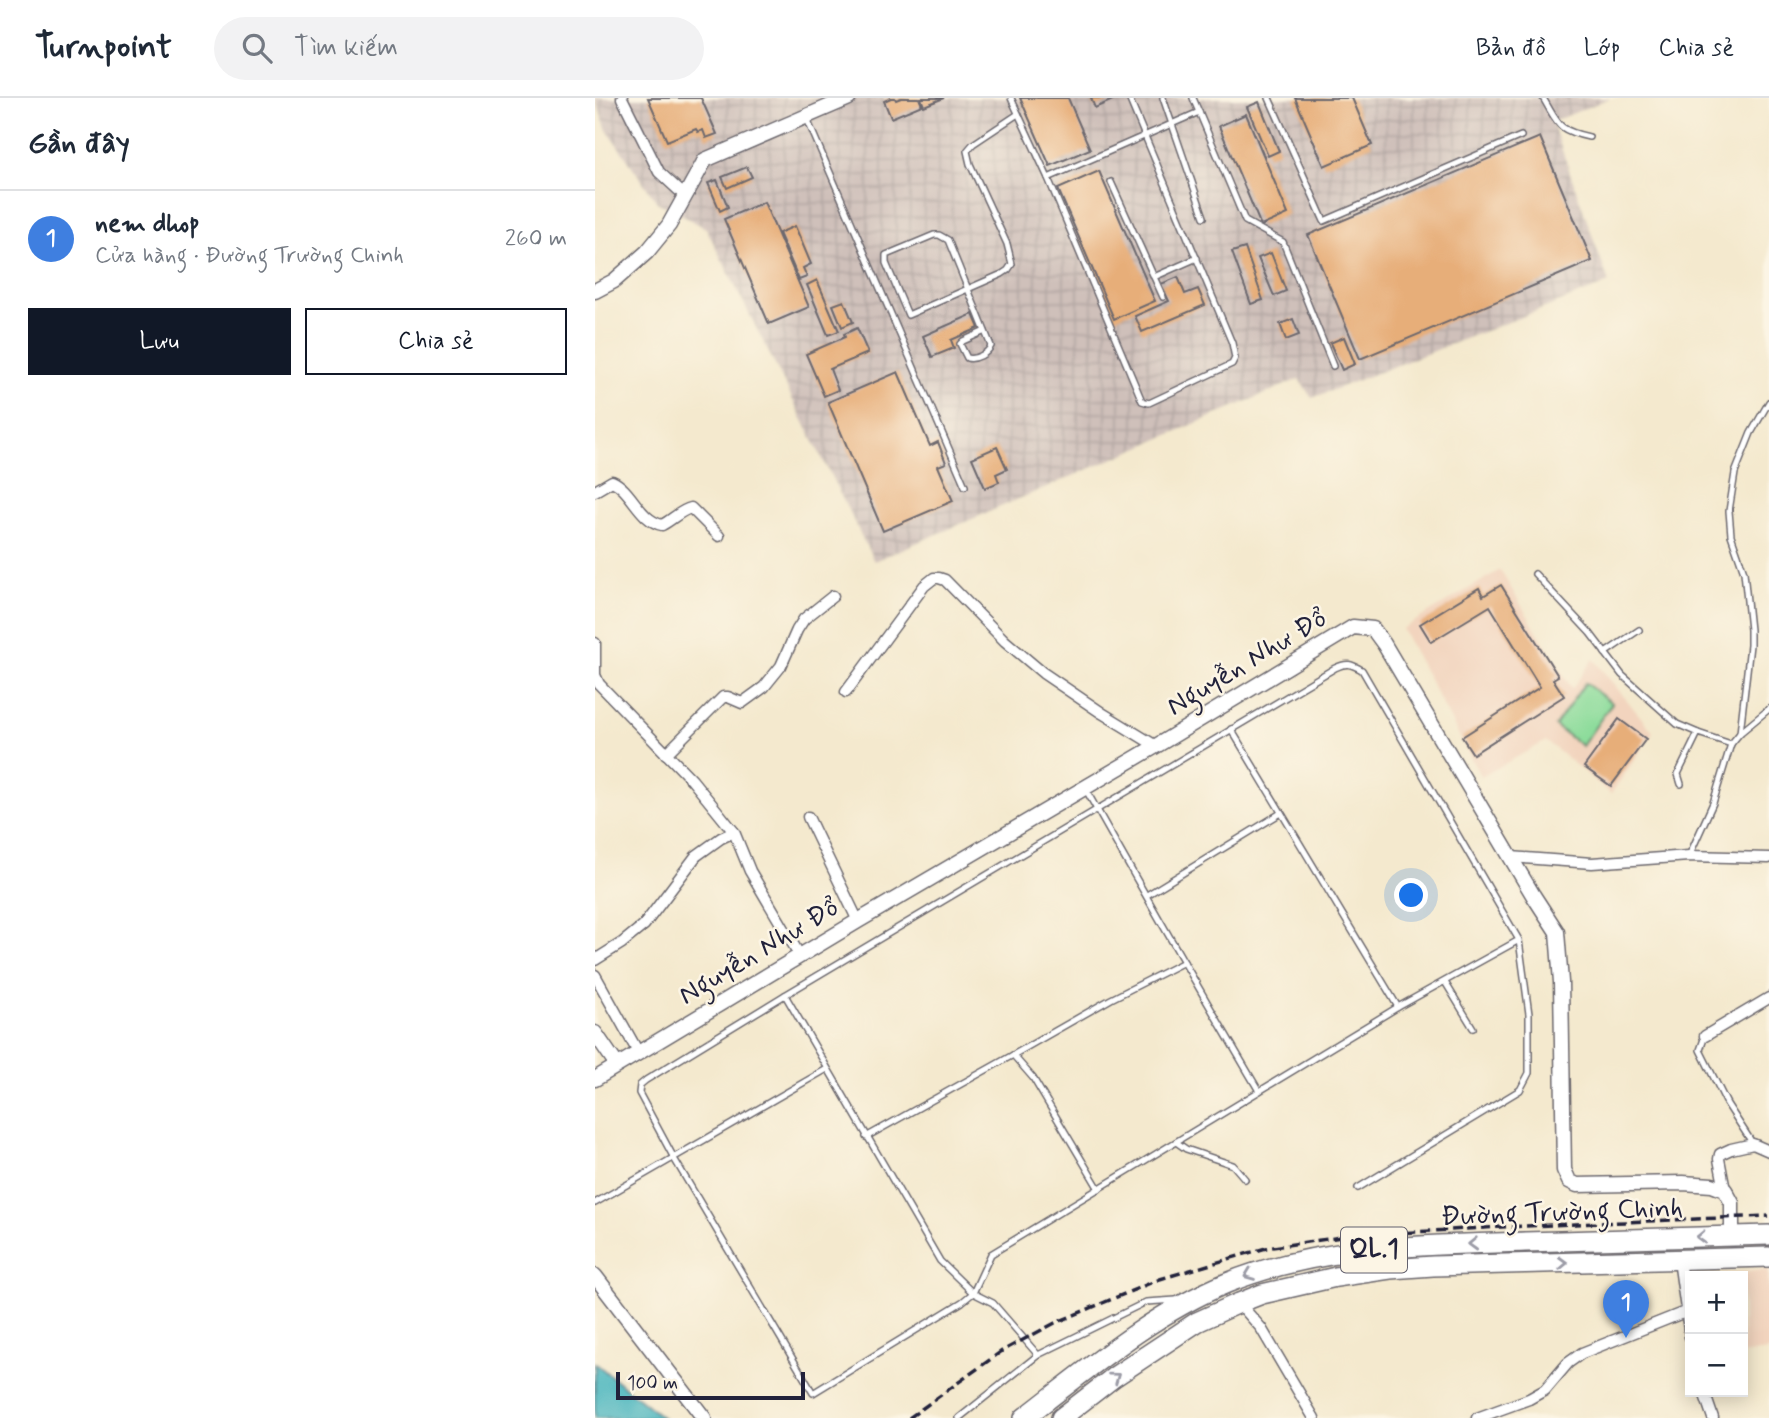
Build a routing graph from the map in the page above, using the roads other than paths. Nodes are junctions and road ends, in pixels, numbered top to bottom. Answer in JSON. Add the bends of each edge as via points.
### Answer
{"nodes":[{"id":1,"x":622,"y":98,"type":"edge"},
{"id":2,"x":848,"y":98,"type":"edge"},
{"id":3,"x":1011,"y":98,"type":"edge"},
{"id":4,"x":1129,"y":98,"type":"edge"},
{"id":5,"x":1163,"y":98,"type":"edge"},
{"id":6,"x":1193,"y":98,"type":"edge"},
{"id":7,"x":1269,"y":98,"type":"edge"},
{"id":8,"x":1543,"y":98,"type":"edge"},
{"id":9,"x":1199,"y":112,"type":"junction"},
{"id":10,"x":1019,"y":114,"type":"junction"},
{"id":11,"x":806,"y":116,"type":"junction"},
{"id":12,"x":1173,"y":124,"type":"junction"},
{"id":13,"x":1521,"y":135,"type":"dead end"},
{"id":14,"x":1145,"y":136,"type":"junction"},
{"id":15,"x":1589,"y":137,"type":"dead end"},
{"id":16,"x":1048,"y":178,"type":"junction"},
{"id":17,"x":1111,"y":182,"type":"dead end"},
{"id":18,"x":685,"y":196,"type":"junction"},
{"id":19,"x":1204,"y":218,"type":"dead end"},
{"id":20,"x":1196,"y":258,"type":"junction"},
{"id":21,"x":1154,"y":276,"type":"junction"},
{"id":22,"x":967,"y":289,"type":"junction"},
{"id":23,"x":595,"y":291,"type":"edge"},
{"id":24,"x":1163,"y":297,"type":"dead end"},
{"id":25,"x":985,"y":331,"type":"junction"},
{"id":26,"x":1333,"y":366,"type":"dead end"},
{"id":27,"x":1769,"y":402,"type":"edge"},
{"id":28,"x":965,"y":486,"type":"dead end"},
{"id":29,"x":595,"y":491,"type":"edge"},
{"id":30,"x":719,"y":536,"type":"dead end"},
{"id":31,"x":1535,"y":574,"type":"dead end"},
{"id":32,"x":834,"y":596,"type":"dead end"},
{"id":33,"x":1639,"y":630,"type":"dead end"},
{"id":34,"x":595,"y":643,"type":"edge"},
{"id":35,"x":1605,"y":653,"type":"junction"},
{"id":36,"x":846,"y":692,"type":"dead end"},
{"id":37,"x":1769,"y":709,"type":"edge"},
{"id":38,"x":1231,"y":730,"type":"junction"},
{"id":39,"x":1698,"y":733,"type":"junction"},
{"id":40,"x":1740,"y":733,"type":"junction"},
{"id":41,"x":1731,"y":744,"type":"junction"},
{"id":42,"x":1156,"y":746,"type":"junction"},
{"id":43,"x":666,"y":754,"type":"junction"},
{"id":44,"x":1681,"y":784,"type":"dead end"},
{"id":45,"x":1085,"y":788,"type":"junction"},
{"id":46,"x":1097,"y":809,"type":"junction"},
{"id":47,"x":1281,"y":813,"type":"junction"},
{"id":48,"x":809,"y":817,"type":"dead end"},
{"id":49,"x":734,"y":832,"type":"junction"},
{"id":50,"x":1689,"y":856,"type":"junction"},
{"id":51,"x":1511,"y":858,"type":"junction"},
{"id":52,"x":1769,"y":858,"type":"edge"},
{"id":53,"x":1147,"y":895,"type":"junction"},
{"id":54,"x":858,"y":921,"type":"junction"},
{"id":55,"x":1519,"y":940,"type":"junction"},
{"id":56,"x":800,"y":956,"type":"junction"},
{"id":57,"x":595,"y":960,"type":"edge"},
{"id":58,"x":1184,"y":962,"type":"junction"},
{"id":59,"x":595,"y":975,"type":"edge"},
{"id":60,"x":1445,"y":982,"type":"junction"},
{"id":61,"x":785,"y":995,"type":"junction"},
{"id":62,"x":1769,"y":998,"type":"edge"},
{"id":63,"x":1398,"y":1007,"type":"junction"},
{"id":64,"x":1473,"y":1028,"type":"dead end"},
{"id":65,"x":595,"y":1033,"type":"edge"},
{"id":66,"x":1705,"y":1036,"type":"joint"},
{"id":67,"x":638,"y":1052,"type":"junction"},
{"id":68,"x":1013,"y":1055,"type":"junction"},
{"id":69,"x":617,"y":1065,"type":"junction"},
{"id":70,"x":827,"y":1069,"type":"junction"},
{"id":71,"x":595,"y":1079,"type":"edge"},
{"id":72,"x":1259,"y":1091,"type":"junction"},
{"id":73,"x":866,"y":1136,"type":"junction"},
{"id":74,"x":1176,"y":1142,"type":"junction"},
{"id":75,"x":1753,"y":1144,"type":"junction"},
{"id":76,"x":1769,"y":1152,"type":"edge"},
{"id":77,"x":674,"y":1158,"type":"junction"},
{"id":78,"x":1245,"y":1179,"type":"dead end"},
{"id":79,"x":1359,"y":1188,"type":"dead end"},
{"id":80,"x":1099,"y":1189,"type":"junction"},
{"id":81,"x":1725,"y":1190,"type":"junction"},
{"id":82,"x":595,"y":1203,"type":"edge"},
{"id":83,"x":1769,"y":1235,"type":"edge"},
{"id":84,"x":1732,"y":1236,"type":"junction"},
{"id":85,"x":1769,"y":1257,"type":"edge"},
{"id":86,"x":1679,"y":1260,"type":"junction"},
{"id":87,"x":595,"y":1276,"type":"edge"},
{"id":88,"x":973,"y":1293,"type":"junction"},
{"id":89,"x":1188,"y":1301,"type":"junction"},
{"id":90,"x":1239,"y":1303,"type":"junction"},
{"id":91,"x":1685,"y":1312,"type":"joint"},
{"id":92,"x":1197,"y":1322,"type":"junction"},
{"id":93,"x":1038,"y":1355,"type":"junction"},
{"id":94,"x":1706,"y":1397,"type":"edge"},
{"id":95,"x":704,"y":1418,"type":"edge"},
{"id":96,"x":959,"y":1418,"type":"edge"},
{"id":97,"x":1024,"y":1418,"type":"edge"},
{"id":98,"x":1061,"y":1418,"type":"edge"},
{"id":99,"x":1314,"y":1418,"type":"edge"},
{"id":100,"x":1477,"y":1418,"type":"edge"},
{"id":101,"x":1713,"y":1418,"type":"edge"}],
"edges":[{"from":1,"to":18,"type":"street","via":[[659,172]]},
{"from":2,"to":11,"type":"street"},
{"from":3,"to":10,"type":"lane"},
{"from":4,"to":14,"type":"lane"},
{"from":5,"to":12,"type":"lane"},
{"from":6,"to":9,"type":"lane"},
{"from":7,"to":13,"type":"lane","via":[[1324,221]]},
{"from":8,"to":15,"type":"lane","via":[[1568,132]]},
{"from":9,"to":12,"type":"lane"},
{"from":9,"to":26,"type":"lane","via":[[1245,222],[1283,242]]},
{"from":10,"to":16,"type":"lane"},
{"from":10,"to":22,"type":"lane","via":[[967,152],[1012,264],[1002,274]]},
{"from":11,"to":18,"type":"street","via":[[705,160]]},
{"from":11,"to":28,"type":"lane"},
{"from":12,"to":14,"type":"lane"},
{"from":12,"to":19,"type":"lane"},
{"from":14,"to":16,"type":"lane"},
{"from":14,"to":20,"type":"lane"},
{"from":16,"to":20,"type":"lane","via":[[1142,401],[1149,403],[1232,364],[1235,358]]},
{"from":17,"to":21,"type":"lane"},
{"from":18,"to":23,"type":"street","via":[[647,252]]},
{"from":20,"to":21,"type":"lane"},
{"from":21,"to":24,"type":"lane"},
{"from":22,"to":22,"type":"lane","via":[[908,315],[886,255],[934,235],[943,236]]},
{"from":22,"to":25,"type":"lane"},
{"from":25,"to":25,"type":"lane","via":[[960,344],[967,358],[989,350]]},
{"from":27,"to":40,"type":"lane","via":[[1735,473],[1729,511],[1729,528],[1744,572],[1750,630]]},
{"from":29,"to":30,"type":"street","via":[[612,481],[618,484],[653,523],[662,525],[691,508]]},
{"from":31,"to":35,"type":"lane"},
{"from":32,"to":43,"type":"street","via":[[804,619],[781,666],[764,687],[742,703],[723,697]]},
{"from":33,"to":35,"type":"lane"},
{"from":34,"to":43,"type":"street","via":[[599,684]]},
{"from":35,"to":39,"type":"lane","via":[[1622,675],[1677,724]]},
{"from":36,"to":42,"type":"street","via":[[924,586],[939,578],[1043,673]]},
{"from":37,"to":40,"type":"lane"},
{"from":38,"to":46,"type":"lane"},
{"from":38,"to":47,"type":"lane"},
{"from":38,"to":55,"type":"lane","via":[[1342,664],[1362,670]]},
{"from":39,"to":41,"type":"lane"},
{"from":39,"to":44,"type":"lane","via":[[1678,774]]},
{"from":40,"to":41,"type":"lane"},
{"from":41,"to":50,"type":"lane","via":[[1713,803]]},
{"from":42,"to":45,"type":"street","name":"Nguyễn Như Đổ"},
{"from":42,"to":51,"type":"street","name":"Nguyễn Như Đổ","via":[[1353,626],[1373,629]]},
{"from":43,"to":49,"type":"street"},
{"from":45,"to":46,"type":"lane"},
{"from":45,"to":54,"type":"street","name":"Nguyễn Như Đổ"},
{"from":46,"to":53,"type":"lane"},
{"from":46,"to":61,"type":"lane"},
{"from":47,"to":53,"type":"lane"},
{"from":47,"to":63,"type":"lane"},
{"from":48,"to":54,"type":"street"},
{"from":49,"to":56,"type":"street","via":[[750,871]]},
{"from":49,"to":57,"type":"street","via":[[695,856],[644,925]]},
{"from":50,"to":51,"type":"street","via":[[1592,863]]},
{"from":50,"to":52,"type":"street"},
{"from":51,"to":81,"type":"street","name":"Nguyễn Như Đổ","via":[[1557,932],[1564,1170],[1569,1181],[1577,1185],[1683,1183]]},
{"from":53,"to":58,"type":"lane"},
{"from":54,"to":56,"type":"street","name":"Nguyễn Như Đổ"},
{"from":55,"to":60,"type":"lane"},
{"from":55,"to":79,"type":"lane","via":[[1529,1014],[1529,1073],[1520,1090]]},
{"from":56,"to":67,"type":"street","name":"Nguyễn Như Đổ"},
{"from":58,"to":68,"type":"lane"},
{"from":58,"to":72,"type":"lane"},
{"from":59,"to":67,"type":"street"},
{"from":60,"to":63,"type":"lane"},
{"from":60,"to":64,"type":"lane"},
{"from":61,"to":70,"type":"lane"},
{"from":61,"to":77,"type":"lane","via":[[640,1086],[639,1093]]},
{"from":62,"to":66,"type":"street"},
{"from":63,"to":72,"type":"lane"},
{"from":65,"to":69,"type":"street"},
{"from":66,"to":75,"type":"lane","via":[[1700,1050]]},
{"from":67,"to":69,"type":"street","name":"Nguyễn Như Đổ"},
{"from":68,"to":73,"type":"lane"},
{"from":68,"to":80,"type":"lane","via":[[1033,1078]]},
{"from":69,"to":71,"type":"street","name":"Nguyễn Như Đổ"},
{"from":70,"to":73,"type":"lane"},
{"from":70,"to":77,"type":"lane"},
{"from":72,"to":74,"type":"lane"},
{"from":73,"to":88,"type":"lane","via":[[940,1261]]},
{"from":74,"to":78,"type":"lane","via":[[1233,1165]]},
{"from":74,"to":80,"type":"lane"},
{"from":75,"to":76,"type":"street"},
{"from":75,"to":81,"type":"street","via":[[1720,1154]]},
{"from":77,"to":82,"type":"lane"},
{"from":77,"to":88,"type":"lane","via":[[813,1393]]},
{"from":80,"to":88,"type":"lane","via":[[991,1254]]},
{"from":81,"to":84,"type":"street","via":[[1732,1203]]},
{"from":83,"to":84,"type":"highway","name":"Đường Trường Chinh","number":"QL.1"},
{"from":84,"to":89,"type":"highway","name":"Đường Trường Chinh","number":"QL.1","one_way":true,"via":[[1428,1245],[1351,1252],[1263,1270]]},
{"from":85,"to":86,"type":"highway","name":"Đường Trường Chinh","number":"QL.1"},
{"from":90,"to":86,"type":"highway","name":"Đường Trường Chinh","number":"QL.1","one_way":true,"via":[[1300,1284],[1390,1269]]},
{"from":86,"to":91,"type":"street"},
{"from":87,"to":95,"type":"street"},
{"from":88,"to":93,"type":"lane","via":[[993,1303]]},
{"from":89,"to":92,"type":"lane"},
{"from":89,"to":93,"type":"lane","via":[[1146,1302]]},
{"from":89,"to":97,"type":"highway","name":"Đường Trường Chinh","number":"QL.1"},
{"from":90,"to":92,"type":"highway","name":"Đường Trường Chinh","number":"QL.1"},
{"from":90,"to":99,"type":"street","via":[[1261,1328]]},
{"from":91,"to":100,"type":"street","via":[[1582,1353],[1545,1390]]},
{"from":98,"to":92,"type":"highway","name":"Đường Trường Chinh","number":"QL.1","one_way":true},
{"from":93,"to":96,"type":"lane"},
{"from":94,"to":101,"type":"street"}]}
